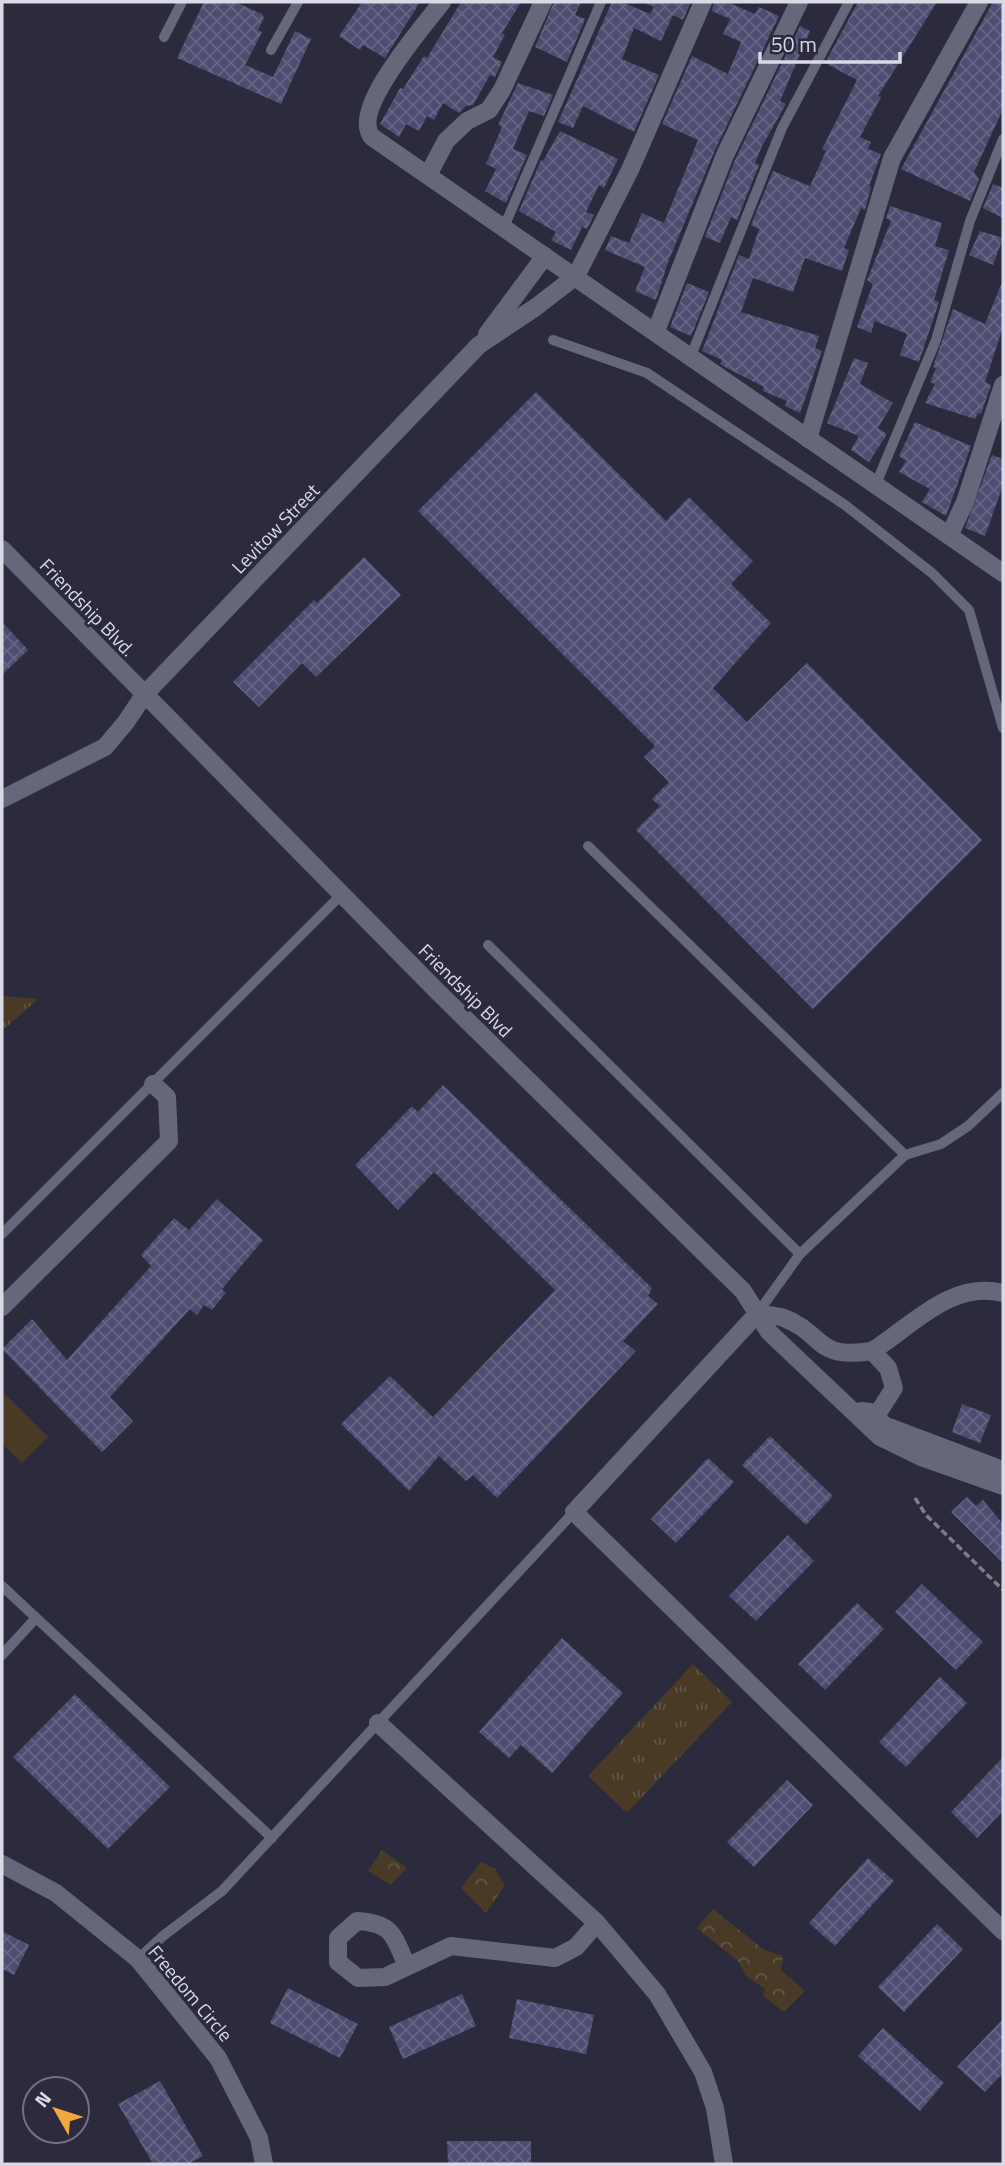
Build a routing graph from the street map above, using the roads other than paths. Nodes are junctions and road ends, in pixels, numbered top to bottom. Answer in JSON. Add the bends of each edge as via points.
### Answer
{"nodes":[{"id":1,"x":182,"y":2,"type":"edge"},
{"id":2,"x":298,"y":2,"type":"edge"},
{"id":3,"x":442,"y":2,"type":"edge"},
{"id":4,"x":543,"y":2,"type":"edge"},
{"id":5,"x":601,"y":2,"type":"edge"},
{"id":6,"x":703,"y":2,"type":"edge"},
{"id":7,"x":799,"y":2,"type":"edge"},
{"id":8,"x":849,"y":2,"type":"edge"},
{"id":9,"x":979,"y":2,"type":"edge"},
{"id":10,"x":164,"y":37,"type":"dead end"},
{"id":11,"x":271,"y":50,"type":"dead end"},
{"id":12,"x":1003,"y":139,"type":"edge"},
{"id":13,"x":428,"y":175,"type":"junction"},
{"id":14,"x":503,"y":227,"type":"junction"},
{"id":15,"x":545,"y":256,"type":"junction"},
{"id":16,"x":576,"y":276,"type":"junction"},
{"id":17,"x":656,"y":331,"type":"junction"},
{"id":18,"x":553,"y":340,"type":"dead end"},
{"id":19,"x":479,"y":345,"type":"junction"},
{"id":20,"x":691,"y":356,"type":"junction"},
{"id":21,"x":1003,"y":385,"type":"edge"},
{"id":22,"x":808,"y":439,"type":"junction"},
{"id":23,"x":876,"y":484,"type":"junction"},
{"id":24,"x":950,"y":534,"type":"junction"},
{"id":25,"x":2,"y":549,"type":"edge"},
{"id":26,"x":1003,"y":573,"type":"edge"},
{"id":27,"x":144,"y":695,"type":"junction"},
{"id":28,"x":1003,"y":728,"type":"edge"},
{"id":29,"x":2,"y":799,"type":"edge"},
{"id":30,"x":588,"y":846,"type":"dead end"},
{"id":31,"x":341,"y":895,"type":"junction"},
{"id":32,"x":488,"y":945,"type":"dead end"},
{"id":33,"x":153,"y":1084,"type":"junction"},
{"id":34,"x":1003,"y":1093,"type":"edge"},
{"id":35,"x":905,"y":1155,"type":"junction"},
{"id":36,"x":2,"y":1234,"type":"edge"},
{"id":37,"x":800,"y":1254,"type":"junction"},
{"id":38,"x":1003,"y":1293,"type":"edge"},
{"id":39,"x":2,"y":1307,"type":"edge"},
{"id":40,"x":757,"y":1314,"type":"junction"},
{"id":41,"x":872,"y":1351,"type":"junction"},
{"id":42,"x":848,"y":1408,"type":"junction"},
{"id":43,"x":868,"y":1412,"type":"junction"},
{"id":44,"x":1003,"y":1469,"type":"edge"},
{"id":45,"x":1003,"y":1486,"type":"edge"},
{"id":46,"x":574,"y":1512,"type":"junction"},
{"id":47,"x":2,"y":1586,"type":"edge"},
{"id":48,"x":35,"y":1619,"type":"junction"},
{"id":49,"x":2,"y":1655,"type":"edge"},
{"id":50,"x":378,"y":1723,"type":"junction"},
{"id":51,"x":272,"y":1838,"type":"junction"},
{"id":52,"x":2,"y":1864,"type":"edge"},
{"id":53,"x":597,"y":1923,"type":"junction"},
{"id":54,"x":1003,"y":1931,"type":"edge"},
{"id":55,"x":138,"y":1959,"type":"junction"},
{"id":56,"x":407,"y":1966,"type":"dead end"},
{"id":57,"x":264,"y":2164,"type":"edge"},
{"id":58,"x":724,"y":2164,"type":"edge"}],
"edges":[{"from":1,"to":10,"type":"lane"},
{"from":2,"to":11,"type":"lane"},
{"from":3,"to":13,"type":"street","via":[[388,74],[366,116],[366,130],[372,137]]},
{"from":4,"to":13,"type":"street","via":[[496,100],[446,141]]},
{"from":5,"to":14,"type":"lane"},
{"from":6,"to":16,"type":"street","via":[[630,170]]},
{"from":7,"to":17,"type":"street","via":[[725,155]]},
{"from":8,"to":20,"type":"lane","via":[[782,128]]},
{"from":9,"to":22,"type":"street","via":[[892,158]]},
{"from":12,"to":23,"type":"lane","via":[[970,221],[936,340]]},
{"from":13,"to":14,"type":"street"},
{"from":14,"to":15,"type":"street"},
{"from":15,"to":16,"type":"street"},
{"from":15,"to":19,"type":"street"},
{"from":16,"to":17,"type":"street"},
{"from":16,"to":19,"type":"street","name":"Levitow Street"},
{"from":17,"to":20,"type":"street"},
{"from":18,"to":28,"type":"lane","via":[[647,373],[845,505],[932,573],[969,610]]},
{"from":19,"to":27,"type":"street","name":"Levitow Street"},
{"from":20,"to":22,"type":"street"},
{"from":21,"to":24,"type":"street"},
{"from":22,"to":23,"type":"street"},
{"from":23,"to":24,"type":"street"},
{"from":24,"to":26,"type":"street"},
{"from":25,"to":27,"type":"street","name":"Friendship Blvd."},
{"from":27,"to":29,"type":"street","name":"Levitow Street","via":[[105,747]]},
{"from":27,"to":31,"type":"street","name":"Friendship Blvd"},
{"from":30,"to":35,"type":"lane"},
{"from":31,"to":33,"type":"lane"},
{"from":31,"to":40,"type":"street","name":"Friendship Blvd","via":[[743,1291]]},
{"from":32,"to":37,"type":"lane"},
{"from":33,"to":36,"type":"lane"},
{"from":33,"to":39,"type":"street","via":[[167,1097],[169,1141]]},
{"from":34,"to":35,"type":"lane","via":[[941,1144]]},
{"from":35,"to":37,"type":"lane"},
{"from":37,"to":40,"type":"lane"},
{"from":38,"to":41,"type":"street","via":[[989,1289],[958,1293]]},
{"from":40,"to":41,"type":"street","via":[[784,1318],[826,1350]]},
{"from":40,"to":42,"type":"street","name":"Friendship Blvd","via":[[769,1332]]},
{"from":40,"to":46,"type":"street"},
{"from":41,"to":43,"type":"street","via":[[888,1367],[894,1388],[878,1413]]},
{"from":42,"to":43,"type":"street"},
{"from":42,"to":45,"type":"street","name":"Friendship Blvd","via":[[880,1437]]},
{"from":43,"to":44,"type":"street","via":[[887,1426]]},
{"from":46,"to":50,"type":"lane"},
{"from":46,"to":54,"type":"street"},
{"from":47,"to":48,"type":"lane"},
{"from":48,"to":49,"type":"lane"},
{"from":48,"to":51,"type":"lane"},
{"from":50,"to":51,"type":"lane"},
{"from":50,"to":53,"type":"street"},
{"from":51,"to":55,"type":"lane","via":[[222,1891]]},
{"from":52,"to":55,"type":"street","name":"Freedom Circle","via":[[55,1894]]},
{"from":53,"to":56,"type":"street","via":[[576,1947],[555,1958],[451,1946]]},
{"from":53,"to":58,"type":"street","via":[[657,1994],[685,2037],[715,2108]]},
{"from":55,"to":57,"type":"street","name":"Freedom Circle","via":[[218,2058],[259,2138]]}]}
